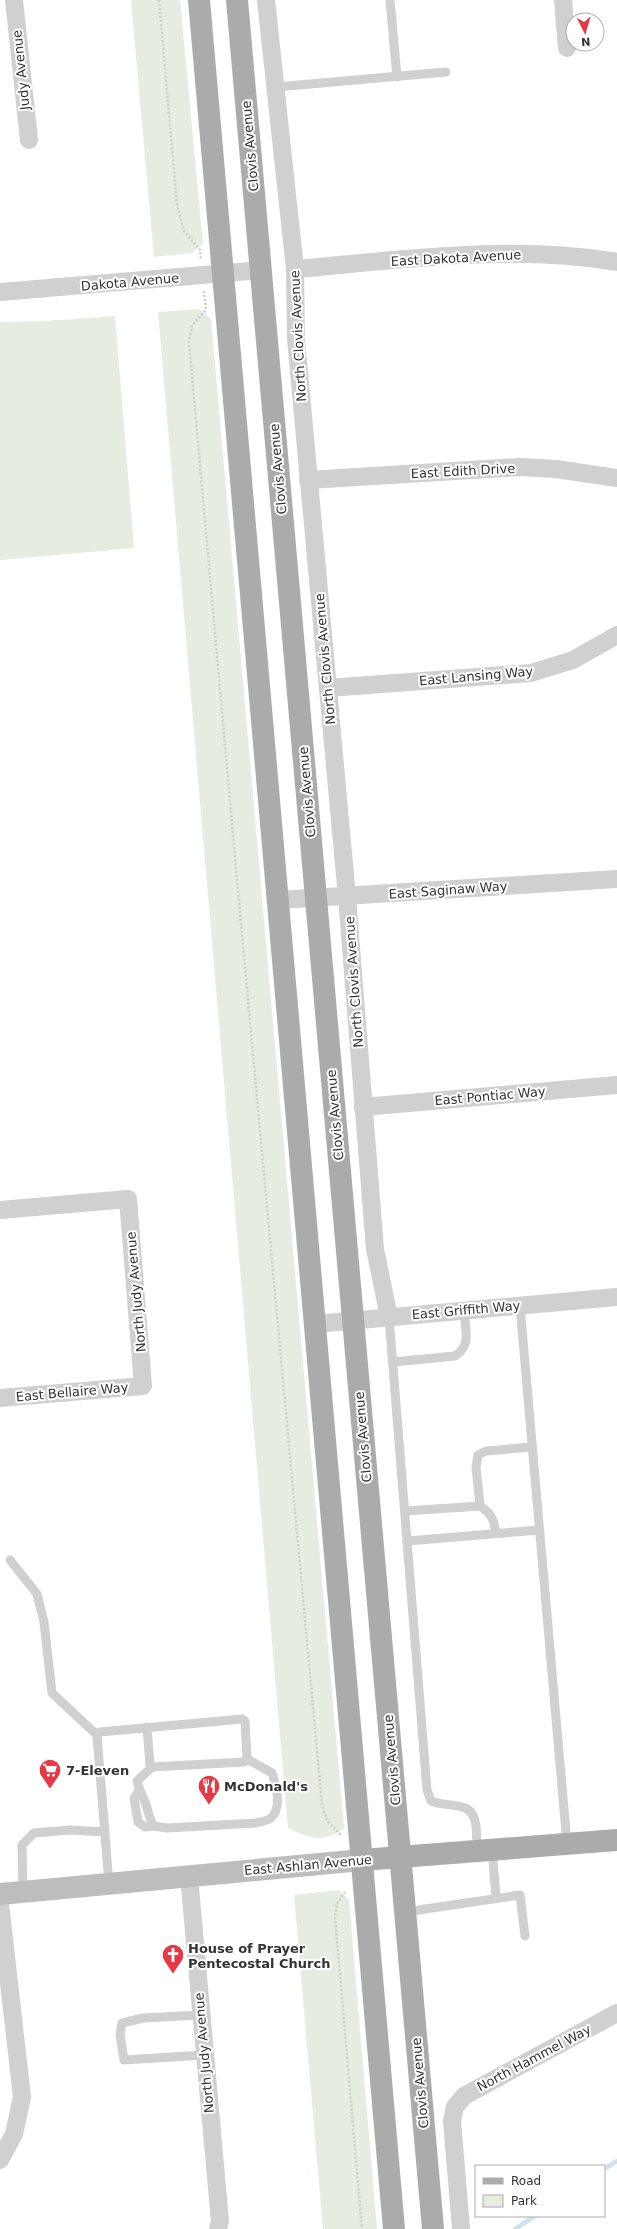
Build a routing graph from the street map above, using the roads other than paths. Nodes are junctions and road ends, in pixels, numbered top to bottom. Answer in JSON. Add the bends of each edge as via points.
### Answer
{"nodes":[{"id":1,"x":14,"y":0,"type":"edge"},
{"id":2,"x":199,"y":0,"type":"edge"},
{"id":3,"x":241,"y":0,"type":"edge"},
{"id":4,"x":266,"y":0,"type":"edge"},
{"id":5,"x":390,"y":0,"type":"edge"},
{"id":6,"x":563,"y":0,"type":"edge"},
{"id":7,"x":565,"y":24,"type":"edge"},
{"id":8,"x":446,"y":72,"type":"dead end"},
{"id":9,"x":397,"y":77,"type":"junction"},
{"id":10,"x":276,"y":87,"type":"junction"},
{"id":11,"x":29,"y":140,"type":"dead end"},
{"id":12,"x":617,"y":262,"type":"edge"},
{"id":13,"x":295,"y":269,"type":"junction"},
{"id":14,"x":261,"y":270,"type":"junction"},
{"id":15,"x":213,"y":274,"type":"junction"},
{"id":16,"x":0,"y":292,"type":"edge"},
{"id":17,"x":617,"y":478,"type":"edge"},
{"id":18,"x":308,"y":480,"type":"junction"},
{"id":19,"x":617,"y":635,"type":"edge"},
{"id":20,"x":328,"y":688,"type":"junction"},
{"id":21,"x":617,"y":879,"type":"edge"},
{"id":22,"x":347,"y":897,"type":"junction"},
{"id":23,"x":316,"y":899,"type":"junction"},
{"id":24,"x":278,"y":900,"type":"junction"},
{"id":25,"x":617,"y":1085,"type":"edge"},
{"id":26,"x":363,"y":1107,"type":"junction"},
{"id":27,"x":0,"y":1210,"type":"edge"},
{"id":28,"x":617,"y":1297,"type":"edge"},
{"id":29,"x":520,"y":1306,"type":"junction"},
{"id":30,"x":464,"y":1311,"type":"junction"},
{"id":31,"x":389,"y":1318,"type":"junction"},
{"id":32,"x":353,"y":1321,"type":"junction"},
{"id":33,"x":315,"y":1324,"type":"junction"},
{"id":34,"x":393,"y":1362,"type":"junction"},
{"id":35,"x":143,"y":1386,"type":"joint"},
{"id":36,"x":0,"y":1398,"type":"edge"},
{"id":37,"x":532,"y":1447,"type":"junction"},
{"id":38,"x":480,"y":1506,"type":"junction"},
{"id":39,"x":404,"y":1511,"type":"junction"},
{"id":40,"x":539,"y":1530,"type":"junction"},
{"id":41,"x":496,"y":1533,"type":"junction"},
{"id":42,"x":407,"y":1541,"type":"junction"},
{"id":43,"x":10,"y":1560,"type":"dead end"},
{"id":44,"x":147,"y":1728,"type":"junction"},
{"id":45,"x":97,"y":1735,"type":"junction"},
{"id":46,"x":247,"y":1759,"type":"junction"},
{"id":47,"x":152,"y":1767,"type":"junction"},
{"id":48,"x":105,"y":1832,"type":"junction"},
{"id":49,"x":617,"y":1840,"type":"edge"},
{"id":50,"x":567,"y":1844,"type":"junction"},
{"id":51,"x":485,"y":1850,"type":"junction"},
{"id":52,"x":400,"y":1857,"type":"junction"},
{"id":53,"x":353,"y":1861,"type":"junction"},
{"id":54,"x":189,"y":1876,"type":"junction"},
{"id":55,"x":109,"y":1884,"type":"junction"},
{"id":56,"x":23,"y":1892,"type":"junction"},
{"id":57,"x":0,"y":1894,"type":"edge"},
{"id":58,"x":496,"y":1897,"type":"junction"},
{"id":59,"x":0,"y":1904,"type":"edge"},
{"id":60,"x":405,"y":1912,"type":"junction"},
{"id":61,"x":525,"y":1936,"type":"dead end"},
{"id":62,"x":617,"y":2013,"type":"edge"},
{"id":63,"x":200,"y":2015,"type":"junction"},
{"id":64,"x":204,"y":2055,"type":"junction"},
{"id":65,"x":0,"y":2160,"type":"edge"},
{"id":66,"x":218,"y":2229,"type":"edge"},
{"id":67,"x":394,"y":2229,"type":"edge"},
{"id":68,"x":433,"y":2229,"type":"edge"},
{"id":69,"x":460,"y":2229,"type":"edge"}],
"edges":[{"from":1,"to":11,"type":"street","name":"Judy Avenue"},
{"from":2,"to":15,"type":"main road"},
{"from":3,"to":14,"type":"main road","name":"Clovis Avenue"},
{"from":4,"to":10,"type":"street","name":"North Clovis Avenue"},
{"from":5,"to":9,"type":"lane"},
{"from":6,"to":7,"type":"street"},
{"from":8,"to":9,"type":"lane"},
{"from":9,"to":10,"type":"lane"},
{"from":10,"to":13,"type":"street","name":"North Clovis Avenue"},
{"from":12,"to":13,"type":"street","name":"East Dakota Avenue","via":[[546,255],[490,254]]},
{"from":13,"to":18,"type":"street","name":"North Clovis Avenue","via":[[296,339]]},
{"from":14,"to":15,"type":"street","name":"Dakota Avenue"},
{"from":14,"to":23,"type":"main road","name":"Clovis Avenue"},
{"from":15,"to":16,"type":"street","name":"Dakota Avenue"},
{"from":15,"to":24,"type":"main road"},
{"from":17,"to":18,"type":"street","name":"East Edith Drive","via":[[556,469],[520,467]]},
{"from":18,"to":20,"type":"street","name":"North Clovis Avenue"},
{"from":19,"to":20,"type":"street","name":"East Lansing Way","via":[[573,660],[531,673]]},
{"from":20,"to":22,"type":"street","name":"North Clovis Avenue"},
{"from":21,"to":22,"type":"street","name":"East Saginaw Way"},
{"from":22,"to":23,"type":"street","name":"East Saginaw Way"},
{"from":22,"to":26,"type":"street","name":"North Clovis Avenue"},
{"from":23,"to":24,"type":"street","name":"East Saginaw Way"},
{"from":23,"to":32,"type":"main road","name":"Clovis Avenue"},
{"from":24,"to":33,"type":"main road"},
{"from":25,"to":26,"type":"street","name":"East Pontiac Way"},
{"from":26,"to":31,"type":"street","name":"North Clovis Avenue","via":[[376,1249]]},
{"from":27,"to":35,"type":"street","name":"North Judy Avenue","via":[[128,1199]]},
{"from":28,"to":29,"type":"street","name":"East Griffith Way"},
{"from":29,"to":30,"type":"street","name":"East Griffith Way"},
{"from":29,"to":37,"type":"lane"},
{"from":30,"to":31,"type":"street","name":"East Griffith Way"},
{"from":30,"to":34,"type":"lane","via":[[466,1342],[463,1350],[455,1356]]},
{"from":31,"to":32,"type":"street","name":"East Griffith Way"},
{"from":31,"to":34,"type":"lane"},
{"from":32,"to":33,"type":"street","name":"East Griffith Way"},
{"from":32,"to":52,"type":"main road","name":"Clovis Avenue"},
{"from":33,"to":53,"type":"main road"},
{"from":34,"to":39,"type":"lane"},
{"from":35,"to":36,"type":"street","name":"East Bellaire Way"},
{"from":37,"to":38,"type":"lane","via":[[486,1451],[478,1455],[476,1467]]},
{"from":37,"to":40,"type":"lane"},
{"from":38,"to":39,"type":"lane"},
{"from":38,"to":41,"type":"lane","via":[[491,1513]]},
{"from":39,"to":42,"type":"lane"},
{"from":40,"to":41,"type":"lane"},
{"from":40,"to":50,"type":"lane"},
{"from":41,"to":42,"type":"lane"},
{"from":42,"to":51,"type":"lane","via":[[427,1790],[431,1801],[470,1811],[475,1818]]},
{"from":43,"to":45,"type":"lane","via":[[37,1594],[44,1622],[52,1694]]},
{"from":44,"to":45,"type":"lane","via":[[100,1732]]},
{"from":44,"to":46,"type":"lane","via":[[242,1719],[245,1721]]},
{"from":44,"to":47,"type":"lane"},
{"from":45,"to":48,"type":"lane"},
{"from":46,"to":47,"type":"lane","via":[[244,1762]]},
{"from":46,"to":47,"type":"lane","via":[[272,1773],[277,1800],[276,1812],[270,1820],[167,1828],[154,1826],[137,1781]]},
{"from":48,"to":55,"type":"lane"},
{"from":48,"to":56,"type":"lane","via":[[70,1830],[34,1833],[22,1845]]},
{"from":49,"to":50,"type":"main road","name":"East Ashlan Avenue"},
{"from":50,"to":51,"type":"main road","name":"East Ashlan Avenue"},
{"from":51,"to":52,"type":"main road","name":"East Ashlan Avenue"},
{"from":51,"to":58,"type":"lane"},
{"from":52,"to":53,"type":"main road","name":"East Ashlan Avenue"},
{"from":52,"to":60,"type":"main road","name":"Clovis Avenue"},
{"from":53,"to":54,"type":"main road","name":"East Ashlan Avenue"},
{"from":53,"to":67,"type":"main road"},
{"from":54,"to":55,"type":"main road","name":"East Ashlan Avenue"},
{"from":54,"to":63,"type":"street","name":"North Judy Avenue"},
{"from":55,"to":56,"type":"main road","name":"East Ashlan Avenue"},
{"from":56,"to":57,"type":"main road","name":"East Ashlan Avenue"},
{"from":58,"to":60,"type":"lane"},
{"from":58,"to":61,"type":"lane","via":[[520,1895]]},
{"from":59,"to":65,"type":"street","via":[[22,2097],[14,2134]]},
{"from":60,"to":68,"type":"main road","name":"Clovis Avenue"},
{"from":62,"to":69,"type":"street","name":"North Hammel Way","via":[[464,2096],[455,2107],[452,2121]]},
{"from":63,"to":64,"type":"street","name":"North Judy Avenue"},
{"from":63,"to":64,"type":"lane","via":[[122,2023],[120,2034],[124,2060]]},
{"from":64,"to":66,"type":"street","name":"North Judy Avenue","via":[[220,2221]]}]}
